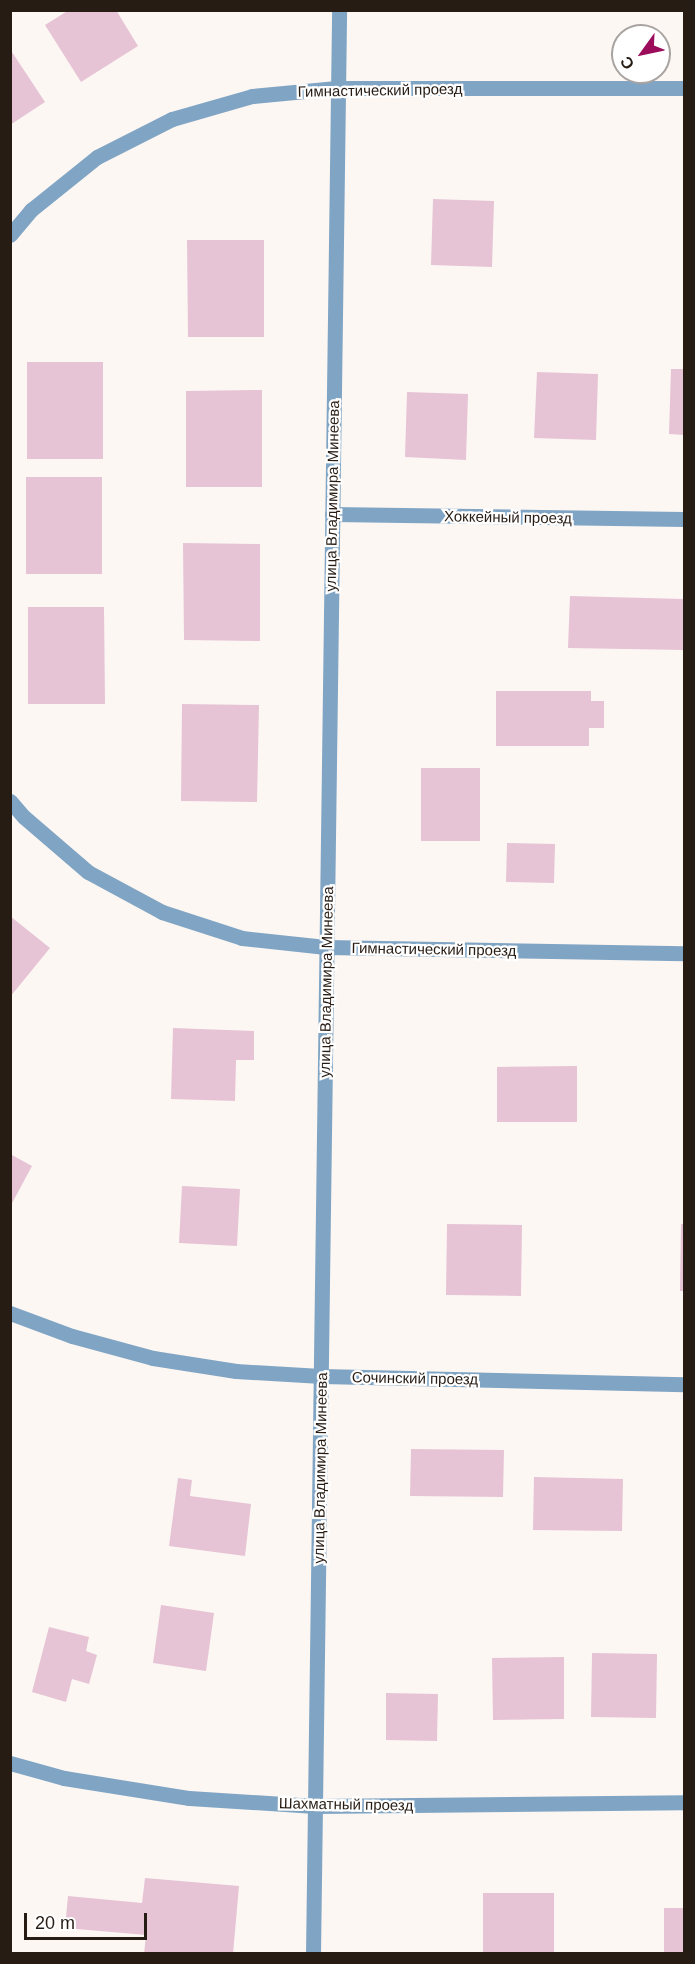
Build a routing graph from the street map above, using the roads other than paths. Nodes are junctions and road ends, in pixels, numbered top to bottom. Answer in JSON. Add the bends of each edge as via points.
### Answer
{"nodes":[{"id":1,"x":339,"y":10,"type":"edge"},
{"id":2,"x":338,"y":88,"type":"junction"},
{"id":3,"x":684,"y":88,"type":"edge"},
{"id":4,"x":10,"y":234,"type":"edge"},
{"id":5,"x":332,"y":514,"type":"junction"},
{"id":6,"x":684,"y":519,"type":"edge"},
{"id":7,"x":10,"y":801,"type":"edge"},
{"id":8,"x":326,"y":947,"type":"junction"},
{"id":9,"x":684,"y":953,"type":"edge"},
{"id":10,"x":10,"y":1313,"type":"edge"},
{"id":11,"x":321,"y":1376,"type":"junction"},
{"id":12,"x":684,"y":1384,"type":"edge"},
{"id":13,"x":10,"y":1763,"type":"edge"},
{"id":14,"x":684,"y":1802,"type":"edge"},
{"id":15,"x":315,"y":1806,"type":"junction"},
{"id":16,"x":313,"y":1953,"type":"edge"}],
"edges":[{"from":1,"to":2,"type":"street","name":"улица Владимира Минеева"},
{"from":2,"to":3,"type":"street","name":"Гимнастический проезд"},
{"from":2,"to":4,"type":"street","name":"Гимнастический проезд","via":[[252,96],[172,119],[97,157],[31,210]]},
{"from":2,"to":5,"type":"street","name":"улица Владимира Минеева"},
{"from":5,"to":6,"type":"street","name":"Хоккейный проезд"},
{"from":5,"to":8,"type":"street","name":"улица Владимира Минеева"},
{"from":7,"to":8,"type":"street","name":"Гимнастический проезд","via":[[88,872],[162,912],[242,938]]},
{"from":8,"to":9,"type":"street","name":"Гимнастический проезд"},
{"from":8,"to":11,"type":"street","name":"улица Владимира Минеева"},
{"from":10,"to":11,"type":"street","name":"Сочинский проезд","via":[[72,1336],[153,1358],[236,1371]]},
{"from":11,"to":12,"type":"street","name":"Сочинский проезд"},
{"from":11,"to":15,"type":"street","name":"улица Владимира Минеева"},
{"from":13,"to":15,"type":"street","name":"Шахматный проезд","via":[[64,1778],[189,1798]]},
{"from":14,"to":15,"type":"street","name":"Шахматный проезд"},
{"from":15,"to":16,"type":"street","name":"улица Владимира Минеева"}]}
